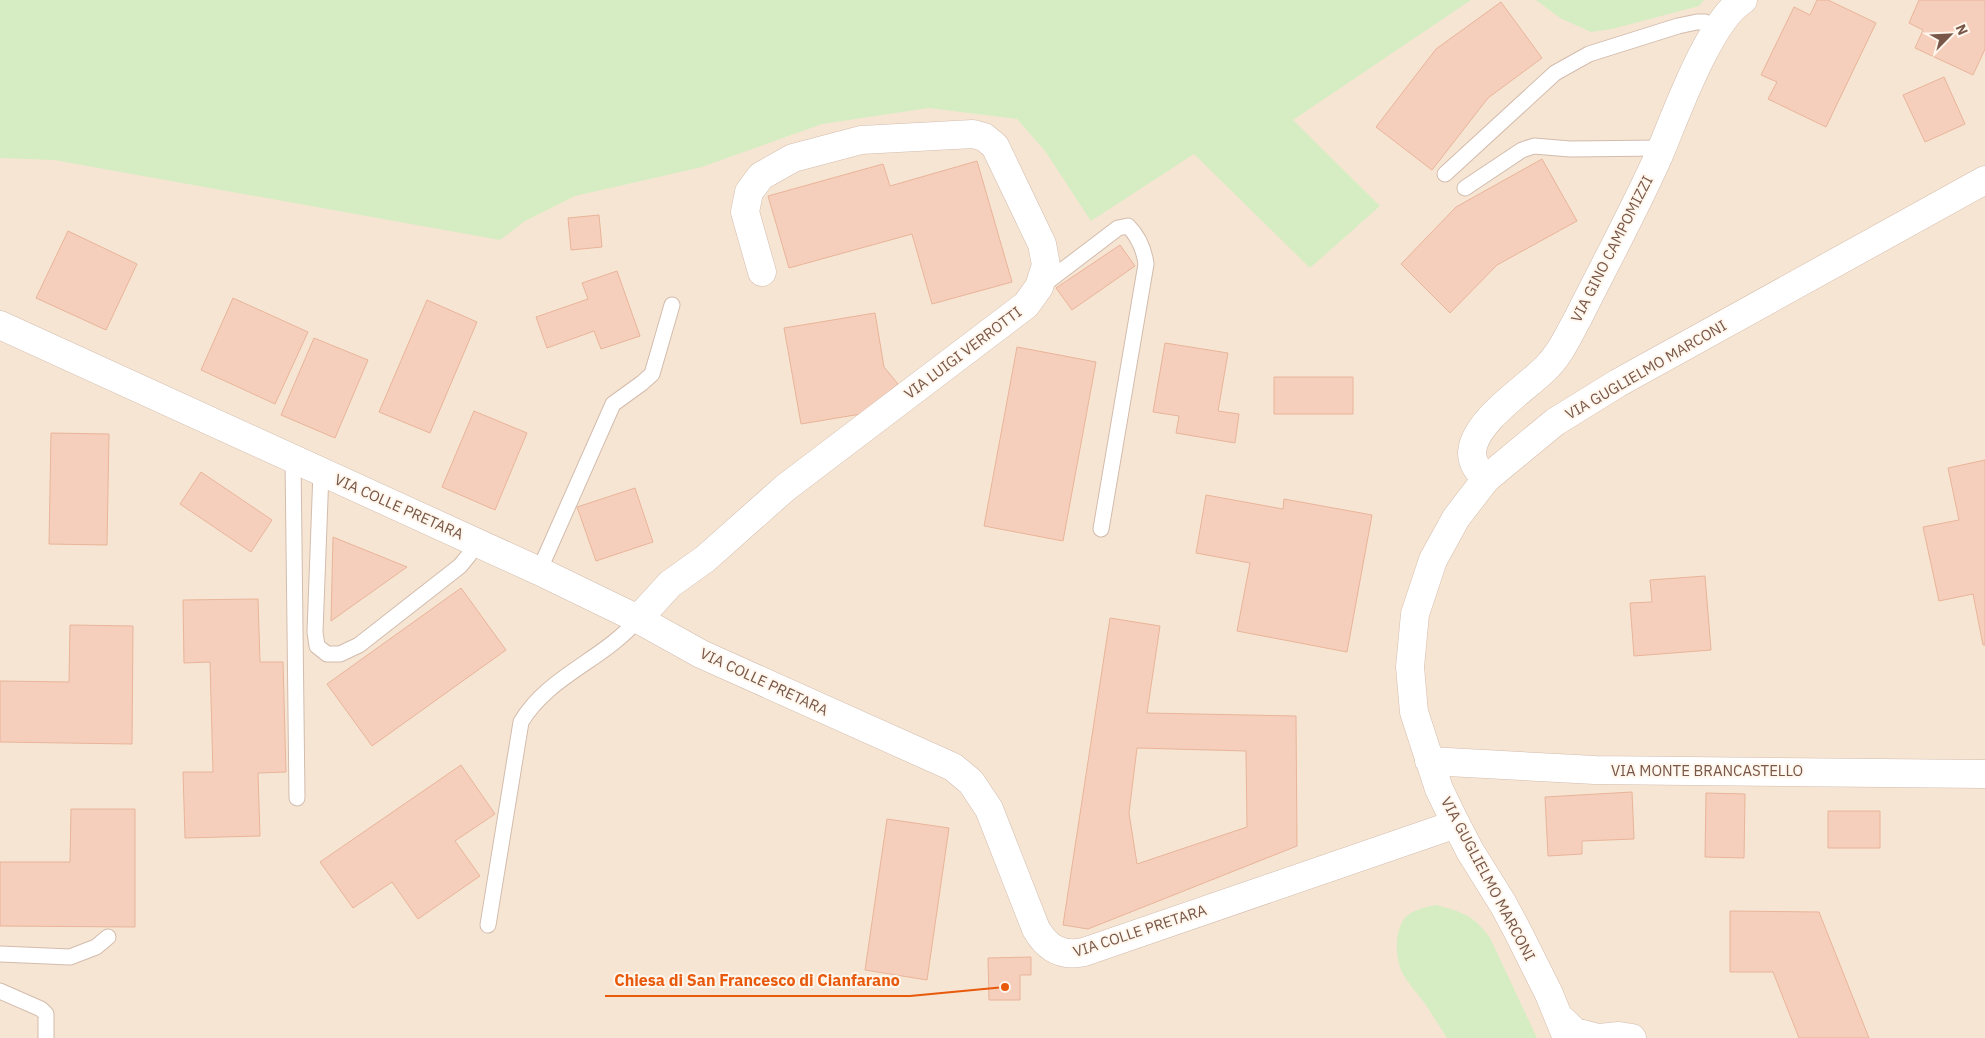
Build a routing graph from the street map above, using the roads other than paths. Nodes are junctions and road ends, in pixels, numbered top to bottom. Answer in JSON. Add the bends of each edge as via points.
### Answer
{"nodes":[{"id":1,"x":1743,"y":0,"type":"edge"},
{"id":2,"x":1717,"y":29,"type":"junction"},
{"id":3,"x":1662,"y":148,"type":"junction"},
{"id":4,"x":1445,"y":174,"type":"dead end"},
{"id":5,"x":1985,"y":180,"type":"edge"},
{"id":6,"x":1465,"y":188,"type":"dead end"},
{"id":7,"x":762,"y":272,"type":"dead end"},
{"id":8,"x":1040,"y":288,"type":"junction"},
{"id":9,"x":672,"y":305,"type":"dead end"},
{"id":10,"x":0,"y":325,"type":"edge"},
{"id":11,"x":293,"y":459,"type":"junction"},
{"id":12,"x":321,"y":472,"type":"junction"},
{"id":13,"x":1486,"y":479,"type":"junction"},
{"id":14,"x":1101,"y":529,"type":"dead end"},
{"id":15,"x":475,"y":542,"type":"junction"},
{"id":16,"x":539,"y":571,"type":"junction"},
{"id":17,"x":638,"y":619,"type":"junction"},
{"id":18,"x":1429,"y":761,"type":"junction"},
{"id":19,"x":1985,"y":774,"type":"edge"},
{"id":20,"x":297,"y":798,"type":"dead end"},
{"id":21,"x":1456,"y":824,"type":"junction"},
{"id":22,"x":488,"y":925,"type":"dead end"},
{"id":23,"x":108,"y":937,"type":"dead end"},
{"id":24,"x":0,"y":954,"type":"edge"},
{"id":25,"x":0,"y":991,"type":"edge"},
{"id":26,"x":1563,"y":1028,"type":"edge"},
{"id":27,"x":46,"y":1038,"type":"edge"},
{"id":28,"x":1598,"y":1038,"type":"edge"},
{"id":29,"x":1605,"y":1038,"type":"edge"},
{"id":30,"x":1632,"y":1038,"type":"edge"}],
"edges":[{"from":1,"to":2,"type":"street","name":"VIA GINO CAMPOMIZZI"},
{"from":2,"to":3,"type":"street","name":"VIA GINO CAMPOMIZZI"},
{"from":2,"to":4,"type":"lane","via":[[1697,22],[1589,54],[1555,73]]},
{"from":3,"to":6,"type":"lane","via":[[1534,146],[1522,150]]},
{"from":3,"to":13,"type":"street","name":"VIA GINO CAMPOMIZZI","via":[[1559,353],[1493,414],[1477,436],[1472,453],[1476,467]]},
{"from":5,"to":13,"type":"street","name":"VIA GUGLIELMO MARCONI","via":[[1618,383],[1556,422]]},
{"from":7,"to":8,"type":"street","name":"VIA LUIGI VERROTTI","via":[[745,212],[749,192],[761,176],[793,158],[861,140],[973,134],[984,137],[995,146],[1042,244],[1046,265]]},
{"from":8,"to":14,"type":"lane","via":[[1118,228],[1128,226],[1144,250],[1146,264]]},
{"from":8,"to":17,"type":"street","name":"VIA LUIGI VERROTTI","via":[[1026,305],[785,488],[705,559],[670,584]]},
{"from":9,"to":16,"type":"lane","via":[[652,374],[613,404]]},
{"from":10,"to":11,"type":"street","name":"VIA COLLE PRETARA"},
{"from":11,"to":12,"type":"street","name":"VIA COLLE PRETARA"},
{"from":11,"to":20,"type":"lane"},
{"from":12,"to":15,"type":"street","name":"VIA COLLE PRETARA"},
{"from":12,"to":15,"type":"lane","via":[[315,632],[317,646],[327,654],[340,654],[359,645],[460,566]]},
{"from":13,"to":18,"type":"street","name":"VIA GUGLIELMO MARCONI","via":[[1456,518],[1433,560],[1414,614],[1410,667],[1413,703]]},
{"from":15,"to":16,"type":"street","name":"VIA COLLE PRETARA"},
{"from":16,"to":17,"type":"street","name":"VIA COLLE PRETARA"},
{"from":17,"to":21,"type":"street","name":"VIA COLLE PRETARA","via":[[701,654],[953,767],[971,782],[989,809],[1041,938],[1049,947],[1066,954],[1084,952]]},
{"from":17,"to":22,"type":"lane","via":[[626,634],[545,692],[521,722]]},
{"from":18,"to":19,"type":"street","name":"VIA MONTE BRANCASTELLO","via":[[1595,770]]},
{"from":18,"to":21,"type":"street","name":"VIA GUGLIELMO MARCONI"},
{"from":21,"to":26,"type":"street","name":"VIA GUGLIELMO MARCONI","via":[[1514,925]]},
{"from":23,"to":24,"type":"lane","via":[[96,947],[70,957]]},
{"from":25,"to":27,"type":"lane","via":[[46,1014]]},
{"from":26,"to":28,"type":"street"},
{"from":28,"to":29,"type":"street"},
{"from":29,"to":30,"type":"street"}]}
